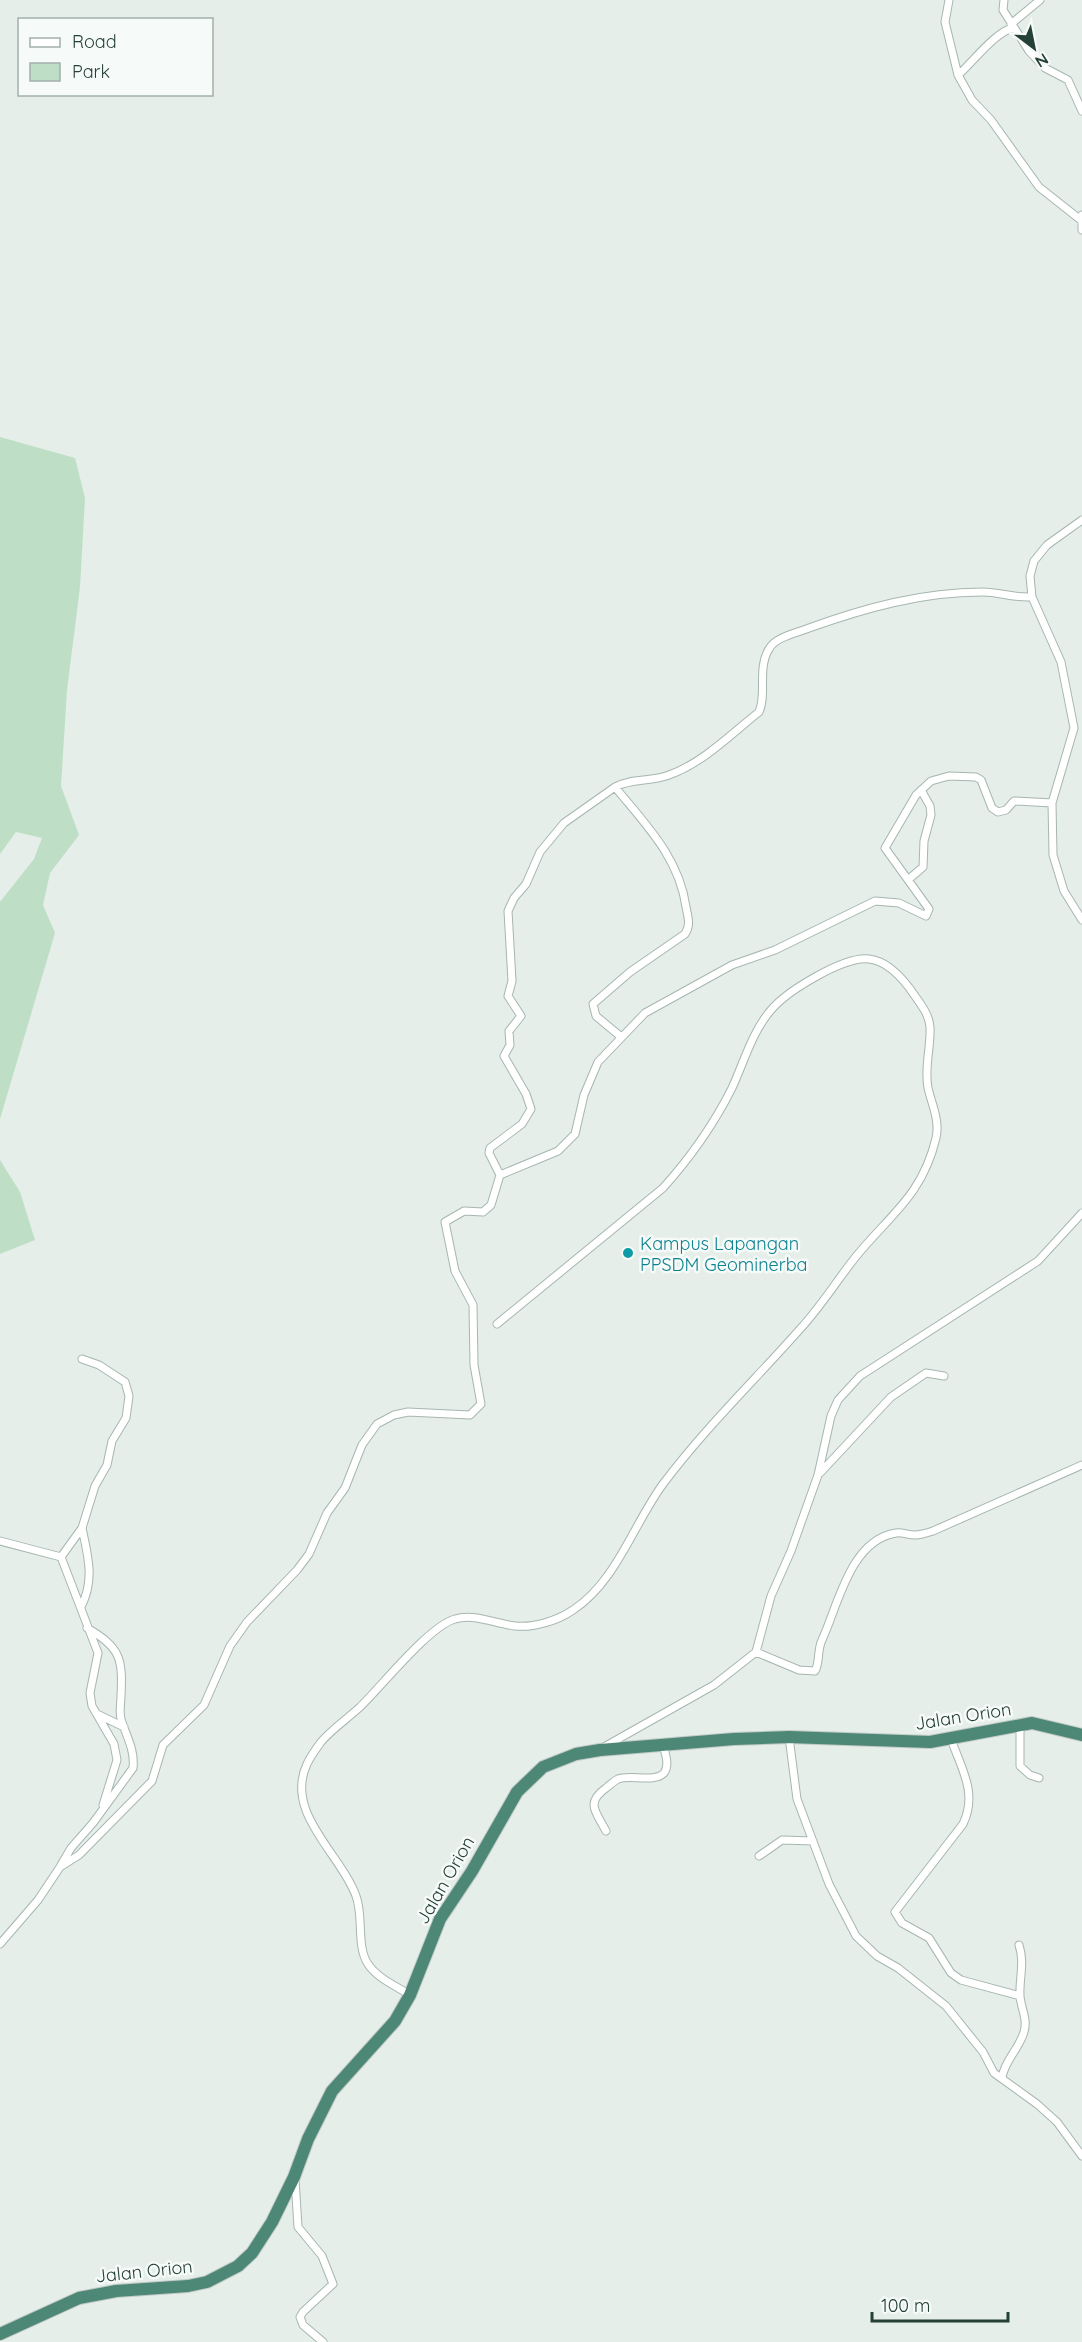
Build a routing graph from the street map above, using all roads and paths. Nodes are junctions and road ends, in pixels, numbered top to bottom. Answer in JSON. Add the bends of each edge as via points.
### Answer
{"nodes":[{"id":1,"x":950,"y":0,"type":"edge"},
{"id":2,"x":1004,"y":0,"type":"edge"},
{"id":3,"x":1041,"y":0,"type":"edge"},
{"id":4,"x":1012,"y":26,"type":"junction"},
{"id":5,"x":958,"y":75,"type":"junction"},
{"id":6,"x":1082,"y":111,"type":"edge"},
{"id":7,"x":1082,"y":215,"type":"edge"},
{"id":8,"x":1082,"y":221,"type":"edge"},
{"id":9,"x":1082,"y":230,"type":"edge"},
{"id":10,"x":1082,"y":520,"type":"edge"},
{"id":11,"x":1032,"y":597,"type":"junction"},
{"id":12,"x":615,"y":787,"type":"junction"},
{"id":13,"x":921,"y":790,"type":"junction"},
{"id":14,"x":1052,"y":803,"type":"junction"},
{"id":15,"x":909,"y":879,"type":"junction"},
{"id":16,"x":1082,"y":920,"type":"edge"},
{"id":17,"x":620,"y":1036,"type":"junction"},
{"id":18,"x":500,"y":1175,"type":"junction"},
{"id":19,"x":1082,"y":1213,"type":"edge"},
{"id":20,"x":497,"y":1324,"type":"dead end"},
{"id":21,"x":82,"y":1359,"type":"dead end"},
{"id":22,"x":944,"y":1376,"type":"dead end"},
{"id":23,"x":1082,"y":1465,"type":"edge"},
{"id":24,"x":818,"y":1475,"type":"junction"},
{"id":25,"x":82,"y":1528,"type":"junction"},
{"id":26,"x":0,"y":1541,"type":"edge"},
{"id":27,"x":61,"y":1557,"type":"junction"},
{"id":28,"x":81,"y":1607,"type":"junction"},
{"id":29,"x":87,"y":1628,"type":"junction"},
{"id":30,"x":756,"y":1652,"type":"junction"},
{"id":31,"x":97,"y":1714,"type":"junction"},
{"id":32,"x":1020,"y":1725,"type":"junction"},
{"id":33,"x":125,"y":1728,"type":"junction"},
{"id":34,"x":1082,"y":1735,"type":"edge"},
{"id":35,"x":789,"y":1737,"type":"junction"},
{"id":36,"x":951,"y":1739,"type":"junction"},
{"id":37,"x":663,"y":1745,"type":"junction"},
{"id":38,"x":600,"y":1750,"type":"junction"},
{"id":39,"x":1039,"y":1778,"type":"dead end"},
{"id":40,"x":103,"y":1805,"type":"junction"},
{"id":41,"x":606,"y":1831,"type":"dead end"},
{"id":42,"x":813,"y":1841,"type":"junction"},
{"id":43,"x":759,"y":1856,"type":"dead end"},
{"id":44,"x":60,"y":1867,"type":"junction"},
{"id":45,"x":0,"y":1944,"type":"edge"},
{"id":46,"x":1019,"y":1945,"type":"dead end"},
{"id":47,"x":410,"y":1995,"type":"junction"},
{"id":48,"x":1020,"y":1996,"type":"junction"},
{"id":49,"x":1002,"y":2078,"type":"junction"},
{"id":50,"x":1082,"y":2156,"type":"edge"},
{"id":51,"x":294,"y":2177,"type":"junction"},
{"id":52,"x":0,"y":2334,"type":"edge"},
{"id":53,"x":323,"y":2342,"type":"edge"}],
"edges":[{"from":1,"to":5,"type":"street","via":[[945,22]]},
{"from":2,"to":4,"type":"street"},
{"from":3,"to":4,"type":"street"},
{"from":4,"to":5,"type":"street"},
{"from":4,"to":6,"type":"street","via":[[1036,60],[1068,80]]},
{"from":5,"to":8,"type":"street","via":[[1027,173]]},
{"from":7,"to":8,"type":"street"},
{"from":8,"to":9,"type":"street"},
{"from":10,"to":11,"type":"street","via":[[1047,545],[1034,561],[1030,576]]},
{"from":11,"to":12,"type":"street","via":[[984,592],[914,598],[865,608],[784,637],[769,647],[765,657],[759,711],[712,750],[670,775]]},
{"from":11,"to":14,"type":"street","via":[[1061,662],[1074,728]]},
{"from":12,"to":17,"type":"street","via":[[669,854],[684,887],[689,924],[685,934],[630,972],[593,1004],[597,1016]]},
{"from":12,"to":18,"type":"street","via":[[564,823],[540,852],[508,911],[512,981],[508,996],[521,1016],[509,1031],[510,1045],[504,1056],[531,1109],[522,1124],[490,1148]]},
{"from":13,"to":14,"type":"street","via":[[931,781],[968,775],[981,780],[992,808],[998,812],[1014,801]]},
{"from":13,"to":15,"type":"street","via":[[931,814],[923,867]]},
{"from":13,"to":15,"type":"street","via":[[885,848]]},
{"from":14,"to":16,"type":"street","via":[[1057,871]]},
{"from":15,"to":17,"type":"street","via":[[929,909],[926,916],[899,903],[875,902],[775,950],[732,965],[645,1012]]},
{"from":17,"to":18,"type":"street","via":[[598,1062],[584,1095],[575,1134],[558,1151]]},
{"from":18,"to":44,"type":"street","via":[[491,1205],[483,1212],[464,1212],[445,1222],[455,1271],[473,1305],[474,1365],[481,1396],[477,1410],[470,1415],[408,1413],[377,1424],[362,1445],[345,1488],[327,1513],[309,1554],[230,1646],[204,1705],[164,1745],[152,1781],[79,1855]]},
{"from":19,"to":24,"type":"street","via":[[1038,1261],[849,1386],[831,1416]]},
{"from":20,"to":47,"type":"street","via":[[663,1188],[683,1166],[731,1088],[759,1028],[771,1010],[797,987],[825,972],[870,959],[884,964],[906,982],[927,1014],[930,1027],[927,1083],[937,1136],[912,1195],[855,1258],[798,1331],[688,1452],[660,1489],[606,1579],[584,1602],[549,1622],[517,1626],[493,1620],[453,1619],[432,1633],[323,1739],[308,1761],[301,1797],[326,1848],[356,1895],[367,1963],[379,1976]]},
{"from":21,"to":25,"type":"street","via":[[125,1382],[129,1408],[112,1441]]},
{"from":22,"to":24,"type":"street","via":[[926,1373],[900,1389]]},
{"from":23,"to":30,"type":"street","via":[[933,1531],[915,1535],[897,1532],[871,1545],[859,1557],[837,1604],[816,1655],[815,1671],[799,1670]]},
{"from":24,"to":30,"type":"street","via":[[771,1596]]},
{"from":25,"to":27,"type":"street"},
{"from":25,"to":28,"type":"street","via":[[90,1578]]},
{"from":26,"to":27,"type":"street"},
{"from":27,"to":28,"type":"street"},
{"from":28,"to":29,"type":"street"},
{"from":29,"to":31,"type":"street","via":[[98,1653],[90,1693]]},
{"from":29,"to":33,"type":"street","via":[[107,1639],[121,1663],[121,1717]]},
{"from":30,"to":38,"type":"street","via":[[714,1685]]},
{"from":31,"to":33,"type":"street"},
{"from":31,"to":40,"type":"street","via":[[110,1734],[117,1760]]},
{"from":32,"to":34,"type":"highway","name":"Jalan Orion","via":[[1049,1725]]},
{"from":32,"to":36,"type":"highway","name":"Jalan Orion"},
{"from":32,"to":39,"type":"street","via":[[1020,1766]]},
{"from":33,"to":40,"type":"street","via":[[133,1768]]},
{"from":35,"to":36,"type":"highway","name":"Jalan Orion","via":[[910,1742]]},
{"from":35,"to":37,"type":"highway","name":"Jalan Orion"},
{"from":35,"to":42,"type":"street","via":[[797,1800]]},
{"from":36,"to":48,"type":"street","via":[[969,1785],[969,1812],[895,1912],[902,1923],[929,1938],[951,1973],[961,1980]]},
{"from":37,"to":38,"type":"highway","name":"Jalan Orion"},
{"from":37,"to":41,"type":"street","via":[[665,1772],[658,1777],[618,1779],[594,1800]]},
{"from":38,"to":47,"type":"highway","name":"Jalan Orion","via":[[558,1759],[516,1792],[440,1919]]},
{"from":40,"to":44,"type":"street"},
{"from":42,"to":43,"type":"street","via":[[782,1840]]},
{"from":42,"to":49,"type":"street","via":[[829,1884],[856,1936],[946,2006],[983,2052],[994,2073]]},
{"from":44,"to":45,"type":"street"},
{"from":46,"to":48,"type":"street","via":[[1023,1957]]},
{"from":47,"to":51,"type":"highway","name":"Jalan Orion","via":[[382,2038],[333,2091]]},
{"from":48,"to":49,"type":"street","via":[[1026,2021],[1024,2033],[1004,2065]]},
{"from":49,"to":50,"type":"street","via":[[1026,2093],[1057,2122]]},
{"from":51,"to":52,"type":"highway","name":"Jalan Orion","via":[[263,2239],[238,2266],[222,2276],[188,2286],[116,2290],[79,2298]]},
{"from":51,"to":53,"type":"street","via":[[298,2227],[322,2256],[333,2284],[300,2317],[303,2325]]}]}
